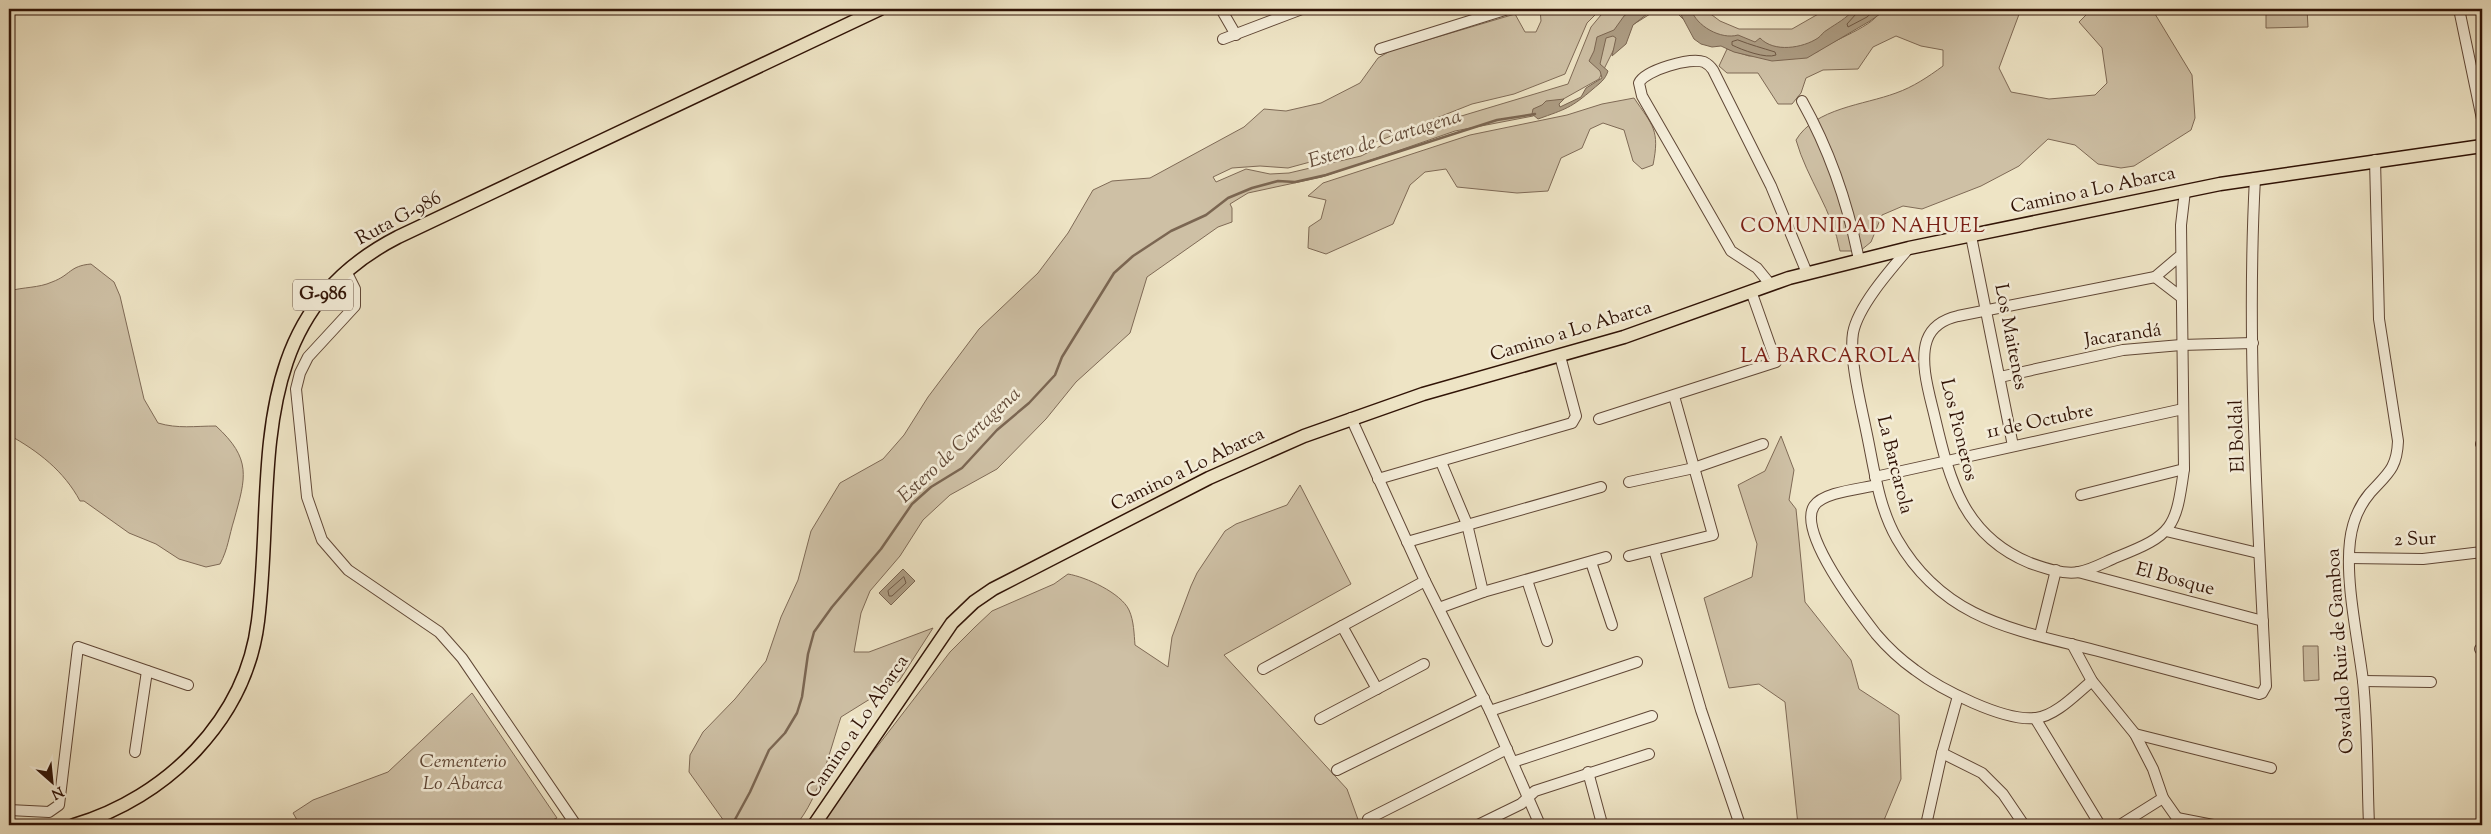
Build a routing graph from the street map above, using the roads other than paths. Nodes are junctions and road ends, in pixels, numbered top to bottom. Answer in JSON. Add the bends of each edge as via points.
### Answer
{"nodes":[{"id":1,"x":880,"y":9,"type":"edge"},
{"id":2,"x":1221,"y":9,"type":"edge"},
{"id":3,"x":1302,"y":9,"type":"edge"},
{"id":4,"x":1508,"y":9,"type":"edge"},
{"id":5,"x":2459,"y":9,"type":"edge"},
{"id":6,"x":1276,"y":13,"type":"edge"},
{"id":7,"x":1236,"y":35,"type":"junction"},
{"id":8,"x":1223,"y":39,"type":"dead end"},
{"id":9,"x":1380,"y":49,"type":"dead end"},
{"id":10,"x":1802,"y":101,"type":"dead end"},
{"id":11,"x":2482,"y":120,"type":"edge"},
{"id":12,"x":2482,"y":146,"type":"edge"},
{"id":13,"x":2375,"y":160,"type":"junction"},
{"id":14,"x":2255,"y":178,"type":"junction"},
{"id":15,"x":2185,"y":191,"type":"junction"},
{"id":16,"x":1971,"y":236,"type":"junction"},
{"id":17,"x":1909,"y":248,"type":"junction"},
{"id":18,"x":2181,"y":255,"type":"junction"},
{"id":19,"x":1859,"y":260,"type":"junction"},
{"id":20,"x":346,"y":271,"type":"junction"},
{"id":21,"x":1807,"y":273,"type":"junction"},
{"id":22,"x":2155,"y":277,"type":"junction"},
{"id":23,"x":1770,"y":284,"type":"junction"},
{"id":24,"x":1751,"y":291,"type":"junction"},
{"id":25,"x":2181,"y":297,"type":"junction"},
{"id":26,"x":1987,"y":310,"type":"junction"},
{"id":27,"x":2253,"y":343,"type":"junction"},
{"id":28,"x":2181,"y":345,"type":"junction"},
{"id":29,"x":1560,"y":356,"type":"junction"},
{"id":30,"x":2000,"y":377,"type":"junction"},
{"id":31,"x":1674,"y":396,"type":"junction"},
{"id":32,"x":2183,"y":409,"type":"junction"},
{"id":33,"x":1351,"y":418,"type":"junction"},
{"id":34,"x":1599,"y":419,"type":"dead end"},
{"id":35,"x":1763,"y":444,"type":"dead end"},
{"id":36,"x":2013,"y":446,"type":"junction"},
{"id":37,"x":1441,"y":462,"type":"junction"},
{"id":38,"x":1945,"y":462,"type":"junction"},
{"id":39,"x":1694,"y":468,"type":"junction"},
{"id":40,"x":2184,"y":469,"type":"junction"},
{"id":41,"x":1378,"y":479,"type":"junction"},
{"id":42,"x":1876,"y":481,"type":"junction"},
{"id":43,"x":1629,"y":482,"type":"dead end"},
{"id":44,"x":1601,"y":487,"type":"dead end"},
{"id":45,"x":2080,"y":495,"type":"dead end"},
{"id":46,"x":1467,"y":524,"type":"junction"},
{"id":47,"x":2166,"y":531,"type":"junction"},
{"id":48,"x":1408,"y":542,"type":"junction"},
{"id":49,"x":1654,"y":550,"type":"junction"},
{"id":50,"x":2482,"y":552,"type":"edge"},
{"id":51,"x":2258,"y":553,"type":"junction"},
{"id":52,"x":1629,"y":556,"type":"dead end"},
{"id":53,"x":1606,"y":557,"type":"dead end"},
{"id":54,"x":2349,"y":558,"type":"junction"},
{"id":55,"x":1591,"y":562,"type":"junction"},
{"id":56,"x":2056,"y":570,"type":"junction"},
{"id":57,"x":2078,"y":572,"type":"junction"},
{"id":58,"x":1527,"y":580,"type":"junction"},
{"id":59,"x":1425,"y":581,"type":"junction"},
{"id":60,"x":1483,"y":592,"type":"junction"},
{"id":61,"x":1439,"y":608,"type":"junction"},
{"id":62,"x":2263,"y":622,"type":"junction"},
{"id":63,"x":1612,"y":624,"type":"dead end"},
{"id":64,"x":1342,"y":626,"type":"junction"},
{"id":65,"x":2040,"y":635,"type":"junction"},
{"id":66,"x":1546,"y":641,"type":"dead end"},
{"id":67,"x":2072,"y":644,"type":"junction"},
{"id":68,"x":1637,"y":662,"type":"dead end"},
{"id":69,"x":1424,"y":664,"type":"dead end"},
{"id":70,"x":1263,"y":669,"type":"dead end"},
{"id":71,"x":147,"y":671,"type":"junction"},
{"id":72,"x":2092,"y":681,"type":"junction"},
{"id":73,"x":2363,"y":681,"type":"junction"},
{"id":74,"x":2431,"y":682,"type":"dead end"},
{"id":75,"x":188,"y":685,"type":"dead end"},
{"id":76,"x":1377,"y":689,"type":"junction"},
{"id":77,"x":2262,"y":693,"type":"joint"},
{"id":78,"x":1958,"y":696,"type":"junction"},
{"id":79,"x":1484,"y":698,"type":"junction"},
{"id":80,"x":1490,"y":710,"type":"junction"},
{"id":81,"x":1652,"y":716,"type":"dead end"},
{"id":82,"x":2035,"y":718,"type":"junction"},
{"id":83,"x":1320,"y":719,"type":"dead end"},
{"id":84,"x":2135,"y":734,"type":"junction"},
{"id":85,"x":1508,"y":749,"type":"junction"},
{"id":86,"x":135,"y":752,"type":"dead end"},
{"id":87,"x":1942,"y":753,"type":"junction"},
{"id":88,"x":1649,"y":754,"type":"dead end"},
{"id":89,"x":1512,"y":762,"type":"junction"},
{"id":90,"x":2271,"y":768,"type":"dead end"},
{"id":91,"x":1337,"y":770,"type":"dead end"},
{"id":92,"x":1588,"y":772,"type":"junction"},
{"id":93,"x":1528,"y":797,"type":"junction"},
{"id":94,"x":2164,"y":798,"type":"junction"},
{"id":95,"x":9,"y":810,"type":"edge"},
{"id":96,"x":1368,"y":819,"type":"dead end"},
{"id":97,"x":1601,"y":820,"type":"dead end"},
{"id":98,"x":574,"y":822,"type":"edge"},
{"id":99,"x":2180,"y":822,"type":"edge"},
{"id":100,"x":1930,"y":824,"type":"edge"},
{"id":101,"x":74,"y":825,"type":"edge"},
{"id":102,"x":562,"y":825,"type":"edge"},
{"id":103,"x":814,"y":825,"type":"edge"},
{"id":104,"x":1478,"y":825,"type":"edge"},
{"id":105,"x":1540,"y":825,"type":"edge"},
{"id":106,"x":1740,"y":825,"type":"edge"},
{"id":107,"x":2024,"y":825,"type":"edge"},
{"id":108,"x":2100,"y":825,"type":"edge"},
{"id":109,"x":2120,"y":825,"type":"edge"},
{"id":110,"x":2213,"y":825,"type":"edge"},
{"id":111,"x":2364,"y":825,"type":"edge"},
{"id":112,"x":2369,"y":825,"type":"edge"},
{"id":113,"x":2377,"y":825,"type":"edge"}],
"edges":[{"from":1,"to":20,"type":"main road","name":"Ruta G-986","number":"G-986","via":[[398,237]]},
{"from":2,"to":7,"type":"street"},
{"from":3,"to":6,"type":"street"},
{"from":4,"to":9,"type":"street"},
{"from":5,"to":11,"type":"street"},
{"from":6,"to":7,"type":"street"},
{"from":7,"to":8,"type":"street"},
{"from":10,"to":19,"type":"street","via":[[1838,178]]},
{"from":12,"to":13,"type":"main road","name":"Camino a Lo Abarca"},
{"from":13,"to":14,"type":"main road","name":"Camino a Lo Abarca"},
{"from":13,"to":54,"type":"street","name":"Osvaldo Ruiz de Gamboa","via":[[2379,319],[2398,449],[2391,471],[2358,511]]},
{"from":14,"to":15,"type":"main road","name":"Camino a Lo Abarca"},
{"from":14,"to":27,"type":"street","name":"El Boldal"},
{"from":15,"to":16,"type":"main road","name":"Camino a Lo Abarca"},
{"from":15,"to":18,"type":"street","name":"Los Pioneros"},
{"from":16,"to":17,"type":"main road","name":"Camino a Lo Abarca"},
{"from":16,"to":26,"type":"street","name":"Los Maitenes"},
{"from":17,"to":19,"type":"main road","name":"Camino a Lo Abarca"},
{"from":17,"to":42,"type":"street","name":"La Barcarola","via":[[1864,309],[1853,333],[1858,394]]},
{"from":18,"to":22,"type":"street","name":"Los Pioneros"},
{"from":18,"to":25,"type":"street","name":"Los Pioneros"},
{"from":19,"to":21,"type":"main road","name":"Camino a Lo Abarca"},
{"from":20,"to":98,"type":"street","via":[[355,289],[355,306],[308,357],[296,389],[307,497],[315,524],[330,551],[348,570],[429,624],[456,651]]},
{"from":20,"to":101,"type":"main road","name":"Ruta G-986","number":"G-986","via":[[323,295],[304,323],[289,353],[280,383],[269,460],[258,622],[250,658],[236,692],[207,739],[168,778],[121,808]]},
{"from":21,"to":23,"type":"main road","name":"Camino a Lo Abarca"},
{"from":21,"to":23,"type":"street","via":[[1771,186],[1713,70],[1705,62],[1700,62],[1671,66],[1643,77],[1639,83],[1642,96],[1731,251],[1757,268]]},
{"from":22,"to":25,"type":"street"},
{"from":22,"to":26,"type":"street","name":"Los Pioneros"},
{"from":23,"to":24,"type":"main road","name":"Camino a Lo Abarca"},
{"from":24,"to":29,"type":"main road","name":"Camino a Lo Abarca","via":[[1714,307]]},
{"from":24,"to":31,"type":"street","via":[[1776,362]]},
{"from":25,"to":28,"type":"street","name":"Los Pioneros"},
{"from":26,"to":30,"type":"street","name":"Los Maitenes"},
{"from":26,"to":38,"type":"street","name":"Los Pioneros","via":[[1947,319],[1927,339],[1926,377]]},
{"from":27,"to":28,"type":"street","name":"Jacarandá"},
{"from":27,"to":51,"type":"street","name":"El Boldal"},
{"from":28,"to":30,"type":"street","name":"Jacarandá","via":[[2123,350]]},
{"from":28,"to":32,"type":"street","name":"Los Pioneros"},
{"from":29,"to":33,"type":"main road","name":"Camino a Lo Abarca","via":[[1423,394]]},
{"from":29,"to":37,"type":"street","via":[[1576,416],[1572,423]]},
{"from":30,"to":36,"type":"street","name":"Los Maitenes"},
{"from":31,"to":34,"type":"street"},
{"from":31,"to":39,"type":"street"},
{"from":32,"to":36,"type":"street","name":"11 de Octubre"},
{"from":32,"to":40,"type":"street","name":"Los Pioneros"},
{"from":33,"to":41,"type":"street"},
{"from":33,"to":103,"type":"main road","name":"Camino a Lo Abarca","via":[[1209,478],[993,589],[974,602],[952,623]]},
{"from":35,"to":39,"type":"street"},
{"from":36,"to":38,"type":"street","name":"11 de Octubre"},
{"from":37,"to":41,"type":"street"},
{"from":37,"to":46,"type":"street"},
{"from":38,"to":42,"type":"street","name":"11 de Octubre"},
{"from":38,"to":56,"type":"street","name":"Los Pioneros","via":[[1962,504],[1984,533],[2014,555]]},
{"from":39,"to":43,"type":"street"},
{"from":39,"to":49,"type":"street","via":[[1713,535]]},
{"from":40,"to":45,"type":"street"},
{"from":40,"to":47,"type":"street","name":"Los Pioneros","via":[[2177,513]]},
{"from":41,"to":48,"type":"street"},
{"from":42,"to":65,"type":"street","name":"La Barcarola","via":[[1883,509],[1897,538],[1915,566],[1938,589],[1993,623]]},
{"from":42,"to":78,"type":"street","name":"11 de Octubre","via":[[1819,500],[1810,517],[1817,540],[1834,575],[1876,634],[1914,669]]},
{"from":44,"to":46,"type":"street"},
{"from":46,"to":48,"type":"street"},
{"from":46,"to":60,"type":"street"},
{"from":47,"to":51,"type":"street"},
{"from":47,"to":57,"type":"street","name":"Los Pioneros","via":[[2147,546]]},
{"from":48,"to":59,"type":"street"},
{"from":49,"to":52,"type":"street"},
{"from":49,"to":106,"type":"street"},
{"from":50,"to":54,"type":"street","name":"2 Sur","via":[[2423,559]]},
{"from":51,"to":62,"type":"street","name":"El Boldal"},
{"from":53,"to":55,"type":"street"},
{"from":54,"to":73,"type":"street","name":"Osvaldo Ruiz de Gamboa"},
{"from":55,"to":58,"type":"street"},
{"from":55,"to":63,"type":"street"},
{"from":56,"to":57,"type":"street","name":"Los Pioneros"},
{"from":56,"to":65,"type":"street"},
{"from":57,"to":62,"type":"street","name":"El Bosque"},
{"from":58,"to":60,"type":"street"},
{"from":58,"to":66,"type":"street"},
{"from":59,"to":61,"type":"street"},
{"from":59,"to":64,"type":"street"},
{"from":60,"to":61,"type":"street"},
{"from":61,"to":79,"type":"street"},
{"from":62,"to":77,"type":"street","name":"El Boldal","via":[[2266,686]]},
{"from":64,"to":70,"type":"street"},
{"from":64,"to":76,"type":"street"},
{"from":65,"to":67,"type":"street","name":"La Barcarola"},
{"from":67,"to":72,"type":"street"},
{"from":67,"to":77,"type":"street","name":"La Barcarola"},
{"from":68,"to":80,"type":"street"},
{"from":69,"to":76,"type":"street"},
{"from":71,"to":75,"type":"street"},
{"from":71,"to":86,"type":"street"},
{"from":71,"to":95,"type":"street","via":[[78,647],[60,802],[49,812]]},
{"from":72,"to":82,"type":"street","via":[[2047,716]]},
{"from":72,"to":84,"type":"street"},
{"from":73,"to":74,"type":"street"},
{"from":73,"to":112,"type":"street","name":"Osvaldo Ruiz de Gamboa"},
{"from":76,"to":83,"type":"street"},
{"from":78,"to":82,"type":"street","name":"11 de Octubre","via":[[1988,708]]},
{"from":78,"to":87,"type":"street"},
{"from":79,"to":80,"type":"street"},
{"from":79,"to":91,"type":"street"},
{"from":80,"to":85,"type":"street"},
{"from":81,"to":89,"type":"street"},
{"from":82,"to":108,"type":"street"},
{"from":84,"to":90,"type":"street"},
{"from":84,"to":94,"type":"street"},
{"from":85,"to":89,"type":"street"},
{"from":85,"to":96,"type":"street"},
{"from":87,"to":100,"type":"street"},
{"from":87,"to":107,"type":"street","via":[[1982,773],[2003,794]]},
{"from":88,"to":92,"type":"street"},
{"from":89,"to":93,"type":"street"},
{"from":92,"to":93,"type":"street","via":[[1534,791]]},
{"from":92,"to":97,"type":"street"},
{"from":93,"to":104,"type":"street","via":[[1521,804]]},
{"from":93,"to":105,"type":"street"},
{"from":94,"to":99,"type":"street"},
{"from":94,"to":109,"type":"street"},
{"from":98,"to":102,"type":"street"},
{"from":99,"to":110,"type":"street"},
{"from":111,"to":112,"type":"street"},
{"from":112,"to":113,"type":"street"}]}
